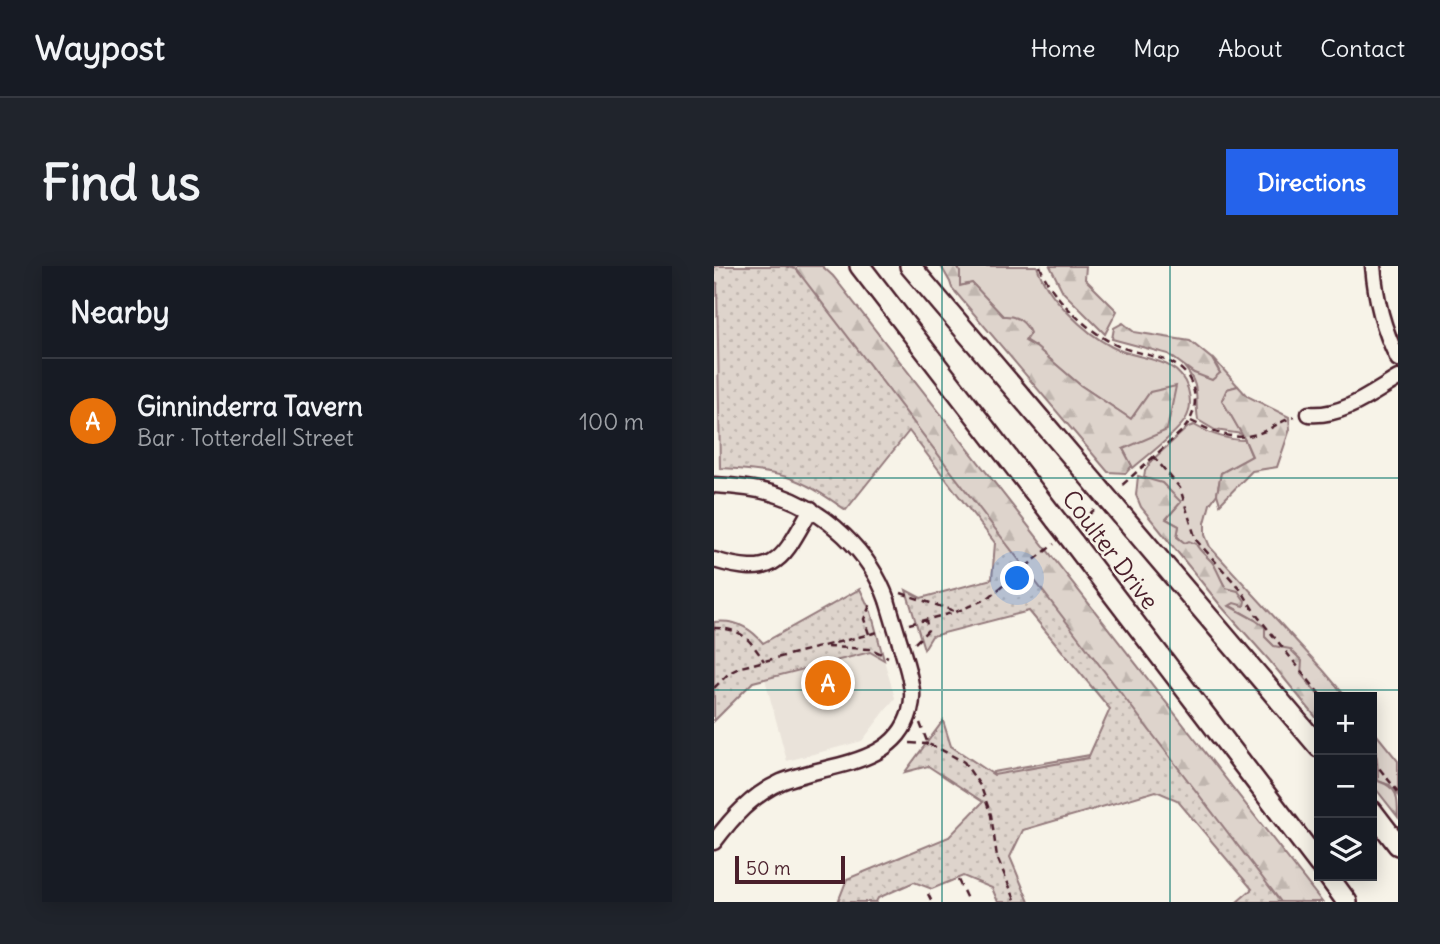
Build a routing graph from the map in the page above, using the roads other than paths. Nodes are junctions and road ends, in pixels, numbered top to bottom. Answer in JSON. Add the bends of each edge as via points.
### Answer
{"nodes":[{"id":1,"x":845,"y":266,"type":"edge"},
{"id":2,"x":860,"y":266,"type":"edge"},
{"id":3,"x":911,"y":266,"type":"edge"},
{"id":4,"x":1373,"y":266,"type":"edge"},
{"id":5,"x":885,"y":299,"type":"junction"},
{"id":6,"x":1398,"y":359,"type":"edge"},
{"id":7,"x":1398,"y":378,"type":"edge"},
{"id":8,"x":1309,"y":414,"type":"road end"},
{"id":9,"x":714,"y":485,"type":"edge"},
{"id":10,"x":811,"y":509,"type":"junction"},
{"id":11,"x":714,"y":560,"type":"edge"},
{"id":12,"x":1314,"y":741,"type":"edge"},
{"id":13,"x":1377,"y":818,"type":"edge"},
{"id":14,"x":714,"y":842,"type":"edge"},
{"id":15,"x":1398,"y":845,"type":"edge"},
{"id":16,"x":1314,"y":857,"type":"edge"},
{"id":17,"x":1332,"y":881,"type":"edge"},
{"id":18,"x":1347,"y":902,"type":"edge"}],
"edges":[{"from":1,"to":5,"type":"main road"},
{"from":2,"to":5,"type":"main road","name":"Coulter Drive"},
{"from":3,"to":12,"type":"main road","name":"Coulter Drive","bridge":true},
{"from":4,"to":6,"type":"street","via":[[1376,297]]},
{"from":5,"to":16,"type":"main road","name":"Coulter Drive","bridge":true},
{"from":7,"to":8,"type":"street","via":[[1333,413]]},
{"from":9,"to":10,"type":"street","via":[[778,495]]},
{"from":10,"to":11,"type":"street","via":[[789,549],[775,562],[743,567]]},
{"from":10,"to":14,"type":"street","bridge":true,"via":[[842,533],[868,562],[908,643],[912,695],[906,723],[880,751],[779,783],[753,799]]},
{"from":13,"to":15,"type":"main road"},
{"from":17,"to":18,"type":"main road"}]}
